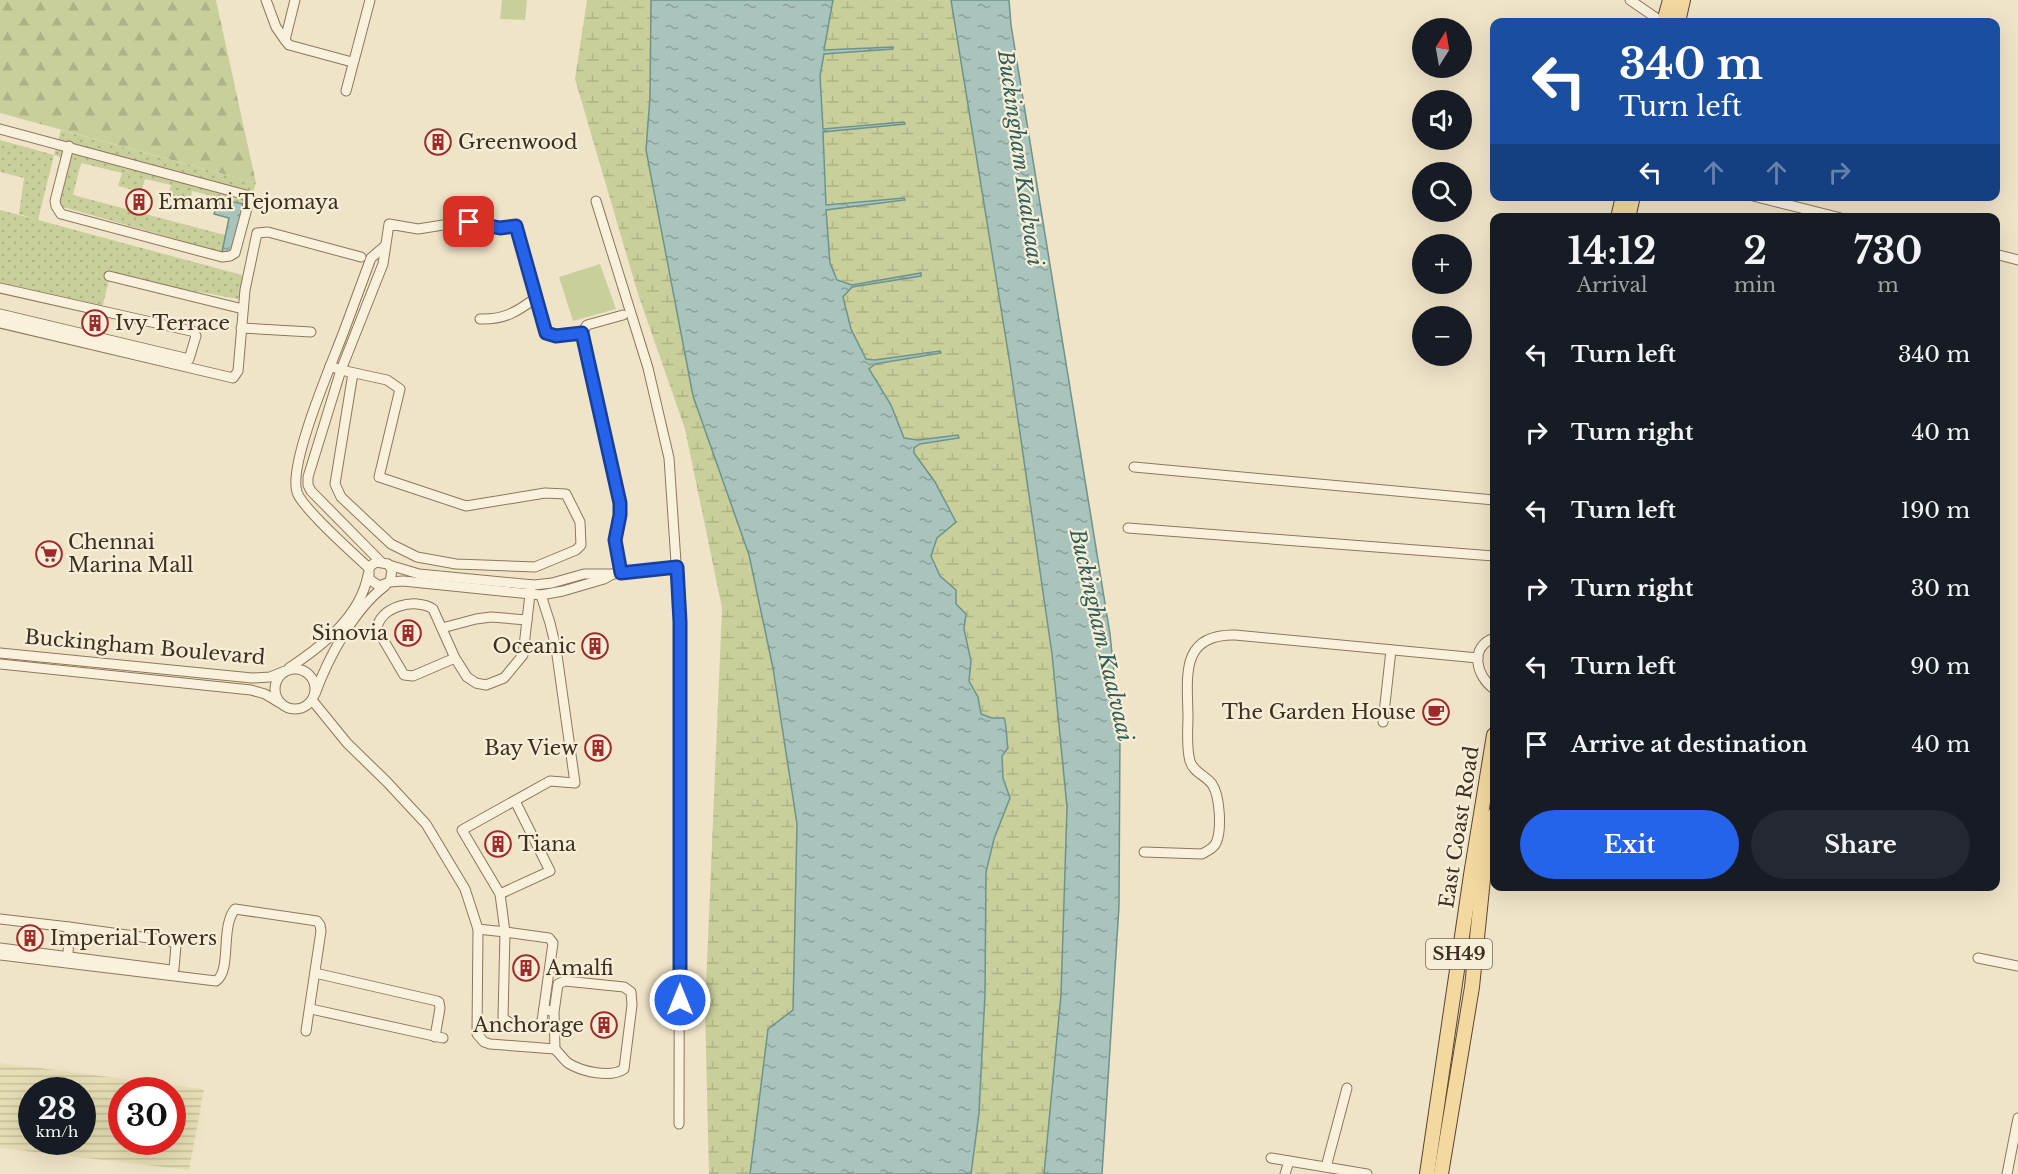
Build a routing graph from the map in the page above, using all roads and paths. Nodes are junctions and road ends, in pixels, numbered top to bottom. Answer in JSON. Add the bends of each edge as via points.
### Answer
{"nodes":[{"id":1,"x":266,"y":0,"type":"edge"},
{"id":2,"x":295,"y":0,"type":"edge"},
{"id":3,"x":370,"y":0,"type":"edge"},
{"id":4,"x":1630,"y":0,"type":"edge"},
{"id":5,"x":1670,"y":0,"type":"edge"},
{"id":6,"x":1683,"y":0,"type":"edge"},
{"id":7,"x":1657,"y":18,"type":"edge"},
{"id":8,"x":1664,"y":18,"type":"edge"},
{"id":9,"x":1679,"y":18,"type":"edge"},
{"id":10,"x":285,"y":40,"type":"junction"},
{"id":11,"x":352,"y":62,"type":"junction"},
{"id":12,"x":346,"y":90,"type":"dead end"},
{"id":13,"x":0,"y":129,"type":"edge"},
{"id":14,"x":69,"y":146,"type":"junction"},
{"id":15,"x":596,"y":201,"type":"dead end"},
{"id":16,"x":1773,"y":201,"type":"edge"},
{"id":17,"x":1821,"y":213,"type":"edge"},
{"id":18,"x":385,"y":246,"type":"junction"},
{"id":19,"x":2000,"y":255,"type":"edge"},
{"id":20,"x":361,"y":257,"type":"dead end"},
{"id":21,"x":2018,"y":260,"type":"edge"},
{"id":22,"x":109,"y":276,"type":"dead end"},
{"id":23,"x":0,"y":288,"type":"edge"},
{"id":24,"x":537,"y":297,"type":"junction"},
{"id":25,"x":243,"y":309,"type":"junction"},
{"id":26,"x":0,"y":314,"type":"edge"},
{"id":27,"x":623,"y":315,"type":"dead end"},
{"id":28,"x":480,"y":319,"type":"dead end"},
{"id":29,"x":0,"y":323,"type":"edge"},
{"id":30,"x":241,"y":328,"type":"junction"},
{"id":31,"x":310,"y":332,"type":"dead end"},
{"id":32,"x":582,"y":333,"type":"junction"},
{"id":33,"x":330,"y":366,"type":"junction"},
{"id":34,"x":341,"y":370,"type":"junction"},
{"id":35,"x":353,"y":373,"type":"junction"},
{"id":36,"x":1134,"y":467,"type":"dead end"},
{"id":37,"x":1490,"y":501,"type":"edge"},
{"id":38,"x":1128,"y":528,"type":"dead end"},
{"id":39,"x":353,"y":533,"type":"junction"},
{"id":40,"x":342,"y":542,"type":"junction"},
{"id":41,"x":1490,"y":556,"type":"edge"},
{"id":42,"x":384,"y":563,"type":"junction"},
{"id":43,"x":677,"y":567,"type":"junction"},
{"id":44,"x":368,"y":572,"type":"junction"},
{"id":45,"x":617,"y":574,"type":"junction"},
{"id":46,"x":388,"y":583,"type":"junction"},
{"id":47,"x":530,"y":590,"type":"junction"},
{"id":48,"x":541,"y":595,"type":"junction"},
{"id":49,"x":527,"y":620,"type":"junction"},
{"id":50,"x":442,"y":628,"type":"junction"},
{"id":51,"x":1490,"y":641,"type":"edge"},
{"id":52,"x":1391,"y":650,"type":"junction"},
{"id":53,"x":0,"y":652,"type":"edge"},
{"id":54,"x":455,"y":658,"type":"junction"},
{"id":55,"x":1478,"y":658,"type":"junction"},
{"id":56,"x":94,"y":662,"type":"junction"},
{"id":57,"x":0,"y":664,"type":"edge"},
{"id":58,"x":286,"y":670,"type":"junction"},
{"id":59,"x":93,"y":674,"type":"junction"},
{"id":60,"x":1490,"y":685,"type":"edge"},
{"id":61,"x":314,"y":697,"type":"junction"},
{"id":62,"x":280,"y":703,"type":"junction"},
{"id":63,"x":1383,"y":722,"type":"dead end"},
{"id":64,"x":1490,"y":759,"type":"edge"},
{"id":65,"x":515,"y":801,"type":"junction"},
{"id":66,"x":1490,"y":838,"type":"edge"},
{"id":67,"x":1144,"y":852,"type":"dead end"},
{"id":68,"x":500,"y":894,"type":"junction"},
{"id":69,"x":0,"y":919,"type":"edge"},
{"id":70,"x":69,"y":927,"type":"junction"},
{"id":71,"x":478,"y":929,"type":"junction"},
{"id":72,"x":505,"y":932,"type":"junction"},
{"id":73,"x":0,"y":948,"type":"edge"},
{"id":74,"x":0,"y":955,"type":"edge"},
{"id":75,"x":68,"y":955,"type":"junction"},
{"id":76,"x":1978,"y":958,"type":"dead end"},
{"id":77,"x":2018,"y":966,"type":"edge"},
{"id":78,"x":315,"y":973,"type":"junction"},
{"id":79,"x":311,"y":1009,"type":"junction"},
{"id":80,"x":544,"y":1009,"type":"junction"},
{"id":81,"x":554,"y":1012,"type":"junction"},
{"id":82,"x":306,"y":1031,"type":"dead end"},
{"id":83,"x":555,"y":1049,"type":"junction"},
{"id":84,"x":1347,"y":1088,"type":"dead end"},
{"id":85,"x":2018,"y":1118,"type":"edge"},
{"id":86,"x":679,"y":1124,"type":"dead end"},
{"id":87,"x":1270,"y":1158,"type":"dead end"},
{"id":88,"x":1289,"y":1161,"type":"junction"},
{"id":89,"x":1326,"y":1167,"type":"junction"},
{"id":90,"x":1285,"y":1174,"type":"edge"},
{"id":91,"x":1367,"y":1174,"type":"edge"},
{"id":92,"x":1427,"y":1174,"type":"edge"},
{"id":93,"x":1441,"y":1174,"type":"edge"},
{"id":94,"x":2007,"y":1174,"type":"edge"}],
"edges":[{"from":1,"to":10,"type":"street"},
{"from":2,"to":10,"type":"street"},
{"from":3,"to":11,"type":"street"},
{"from":4,"to":7,"type":"street"},
{"from":5,"to":8,"type":"main road"},
{"from":6,"to":9,"type":"main road"},
{"from":10,"to":11,"type":"street","via":[[289,45]]},
{"from":11,"to":12,"type":"street"},
{"from":13,"to":14,"type":"street"},
{"from":14,"to":14,"type":"street","via":[[246,195],[249,201],[235,253],[222,257],[61,214],[55,201]]},
{"from":15,"to":43,"type":"street","via":[[648,368],[669,458]]},
{"from":16,"to":17,"type":"street"},
{"from":18,"to":24,"type":"street","via":[[390,224],[418,229],[462,222],[500,228],[516,226]]},
{"from":18,"to":33,"type":"street","via":[[371,258]]},
{"from":18,"to":34,"type":"street","via":[[383,264]]},
{"from":19,"to":21,"type":"street"},
{"from":20,"to":25,"type":"street","via":[[259,231],[254,238]]},
{"from":22,"to":25,"type":"street"},
{"from":23,"to":26,"type":"street","via":[[191,331],[196,336],[189,359]]},
{"from":24,"to":28,"type":"street","via":[[508,315],[495,320]]},
{"from":24,"to":32,"type":"street","via":[[546,333]]},
{"from":25,"to":30,"type":"street"},
{"from":27,"to":32,"type":"street","via":[[587,325]]},
{"from":29,"to":30,"type":"street","via":[[231,379],[238,371]]},
{"from":30,"to":31,"type":"street"},
{"from":32,"to":45,"type":"street","via":[[620,503],[615,540]]},
{"from":33,"to":34,"type":"street"},
{"from":33,"to":40,"type":"street","via":[[303,442],[295,483],[299,498]]},
{"from":34,"to":35,"type":"street"},
{"from":34,"to":39,"type":"street","via":[[308,470],[308,485]]},
{"from":35,"to":35,"type":"street","via":[[335,484],[341,497],[391,544],[417,557],[456,564],[535,567],[576,550],[581,544],[580,522],[566,494],[545,493],[466,506],[379,477],[400,389],[387,380]]},
{"from":36,"to":37,"type":"street"},
{"from":38,"to":41,"type":"street"},
{"from":39,"to":40,"type":"street"},
{"from":39,"to":42,"type":"street"},
{"from":40,"to":44,"type":"street"},
{"from":42,"to":44,"type":"street","via":[[372,564]]},
{"from":42,"to":46,"type":"street","via":[[393,574]]},
{"from":42,"to":47,"type":"street","via":[[418,574]]},
{"from":43,"to":45,"type":"street"},
{"from":43,"to":86,"type":"street","via":[[681,816]]},
{"from":44,"to":46,"type":"street","via":[[375,585]]},
{"from":44,"to":58,"type":"street","name":"Buckingham Boulevard","via":[[362,595],[350,615],[325,641]]},
{"from":45,"to":47,"type":"street","via":[[584,574]]},
{"from":45,"to":48,"type":"street"},
{"from":46,"to":47,"type":"street"},
{"from":46,"to":61,"type":"street","via":[[346,633]]},
{"from":47,"to":48,"type":"street"},
{"from":47,"to":49,"type":"street"},
{"from":48,"to":65,"type":"street","via":[[556,648],[575,783],[550,782]]},
{"from":49,"to":50,"type":"street","via":[[491,617]]},
{"from":49,"to":54,"type":"street","via":[[523,655],[504,678],[486,685],[476,683],[467,677]]},
{"from":50,"to":54,"type":"street"},
{"from":50,"to":54,"type":"street","via":[[433,609],[411,604],[386,612],[377,629],[404,675],[414,676]]},
{"from":51,"to":55,"type":"street"},
{"from":52,"to":55,"type":"street"},
{"from":52,"to":63,"type":"street"},
{"from":52,"to":67,"type":"street","via":[[1235,635],[1202,642],[1191,661],[1187,679],[1189,756],[1216,794],[1217,840],[1202,854]]},
{"from":53,"to":56,"type":"street","name":"Buckingham Boulevard"},
{"from":55,"to":60,"type":"street","via":[[1481,676]]},
{"from":56,"to":58,"type":"street","name":"Buckingham Boulevard","via":[[258,678]]},
{"from":56,"to":59,"type":"street"},
{"from":57,"to":59,"type":"street","name":"Buckingham Boulevard"},
{"from":58,"to":61,"type":"street","name":"Buckingham Boulevard","via":[[308,673],[314,682]]},
{"from":58,"to":62,"type":"street","name":"Buckingham Boulevard","via":[[275,684]]},
{"from":59,"to":62,"type":"street","name":"Buckingham Boulevard","via":[[251,690]]},
{"from":61,"to":62,"type":"street","name":"Buckingham Boulevard","via":[[295,709]]},
{"from":61,"to":71,"type":"street","via":[[347,743],[426,824],[465,889]]},
{"from":64,"to":92,"type":"main road","name":"East Coast Road","number":"SH49"},
{"from":65,"to":68,"type":"street","via":[[550,871]]},
{"from":65,"to":68,"type":"street","via":[[462,830]]},
{"from":66,"to":93,"type":"main road","name":"East Coast Road","number":"SH49","via":[[1472,987]]},
{"from":68,"to":72,"type":"street"},
{"from":69,"to":70,"type":"street"},
{"from":70,"to":75,"type":"street"},
{"from":70,"to":75,"type":"street","via":[[171,941],[176,948],[171,970]]},
{"from":71,"to":72,"type":"street"},
{"from":71,"to":83,"type":"street","via":[[480,1039],[490,1044]]},
{"from":72,"to":80,"type":"street","via":[[551,940]]},
{"from":72,"to":80,"type":"street","via":[[503,1018],[536,1027],[542,1021]]},
{"from":73,"to":75,"type":"street"},
{"from":74,"to":78,"type":"street","via":[[216,981],[222,974],[228,921],[235,909],[317,921],[321,932]]},
{"from":76,"to":77,"type":"street"},
{"from":78,"to":79,"type":"street"},
{"from":78,"to":79,"type":"street","via":[[439,1002],[439,1037]]},
{"from":79,"to":82,"type":"street"},
{"from":80,"to":81,"type":"street"},
{"from":81,"to":83,"type":"street"},
{"from":81,"to":83,"type":"street","via":[[558,984],[565,981],[624,987],[631,992],[624,1069],[607,1073],[585,1070],[568,1063]]},
{"from":84,"to":89,"type":"street"},
{"from":85,"to":94,"type":"street"},
{"from":87,"to":88,"type":"street"},
{"from":88,"to":89,"type":"street"},
{"from":88,"to":90,"type":"street"},
{"from":89,"to":91,"type":"street"}]}
